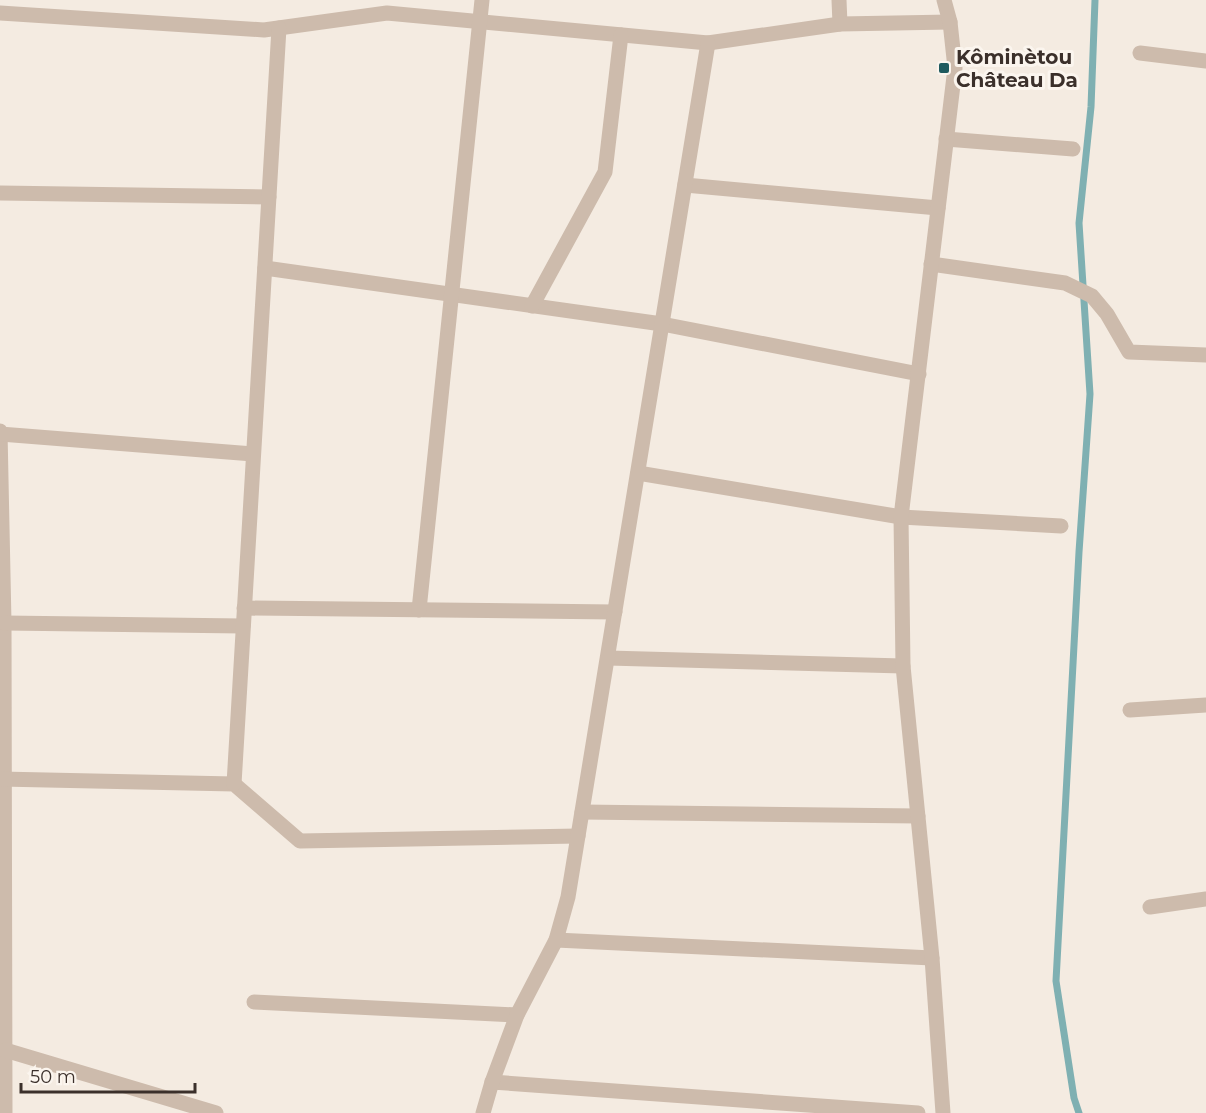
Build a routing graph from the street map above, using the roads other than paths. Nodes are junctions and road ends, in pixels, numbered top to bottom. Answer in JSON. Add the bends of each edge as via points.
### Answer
{"nodes":[{"id":1,"x":482,"y":0,"type":"edge"},
{"id":2,"x":839,"y":0,"type":"edge"},
{"id":3,"x":944,"y":0,"type":"edge"},
{"id":4,"x":0,"y":13,"type":"edge"},
{"id":5,"x":480,"y":22,"type":"junction"},
{"id":6,"x":950,"y":22,"type":"junction"},
{"id":7,"x":840,"y":24,"type":"junction"},
{"id":8,"x":279,"y":28,"type":"junction"},
{"id":9,"x":621,"y":35,"type":"junction"},
{"id":10,"x":708,"y":43,"type":"junction"},
{"id":11,"x":1140,"y":53,"type":"dead end"},
{"id":12,"x":1206,"y":61,"type":"edge"},
{"id":13,"x":946,"y":139,"type":"junction"},
{"id":14,"x":1073,"y":149,"type":"dead end"},
{"id":15,"x":685,"y":185,"type":"junction"},
{"id":16,"x":0,"y":193,"type":"edge"},
{"id":17,"x":269,"y":197,"type":"junction"},
{"id":18,"x":938,"y":208,"type":"junction"},
{"id":19,"x":931,"y":264,"type":"junction"},
{"id":20,"x":264,"y":268,"type":"junction"},
{"id":21,"x":452,"y":294,"type":"junction"},
{"id":22,"x":532,"y":306,"type":"junction"},
{"id":23,"x":662,"y":324,"type":"junction"},
{"id":24,"x":1206,"y":355,"type":"edge"},
{"id":25,"x":918,"y":374,"type":"junction"},
{"id":26,"x":0,"y":432,"type":"edge"},
{"id":27,"x":253,"y":454,"type":"junction"},
{"id":28,"x":638,"y":473,"type":"junction"},
{"id":29,"x":901,"y":517,"type":"junction"},
{"id":30,"x":1061,"y":526,"type":"dead end"},
{"id":31,"x":244,"y":608,"type":"junction"},
{"id":32,"x":419,"y":610,"type":"junction"},
{"id":33,"x":615,"y":612,"type":"junction"},
{"id":34,"x":3,"y":617,"type":"edge"},
{"id":35,"x":243,"y":626,"type":"junction"},
{"id":36,"x":608,"y":658,"type":"junction"},
{"id":37,"x":903,"y":666,"type":"junction"},
{"id":38,"x":1206,"y":705,"type":"edge"},
{"id":39,"x":1130,"y":710,"type":"dead end"},
{"id":40,"x":2,"y":779,"type":"edge"},
{"id":41,"x":234,"y":784,"type":"junction"},
{"id":42,"x":582,"y":812,"type":"junction"},
{"id":43,"x":918,"y":816,"type":"junction"},
{"id":44,"x":578,"y":836,"type":"junction"},
{"id":45,"x":1206,"y":899,"type":"edge"},
{"id":46,"x":1150,"y":907,"type":"dead end"},
{"id":47,"x":556,"y":939,"type":"junction"},
{"id":48,"x":933,"y":958,"type":"junction"},
{"id":49,"x":2,"y":968,"type":"edge"},
{"id":50,"x":254,"y":1002,"type":"dead end"},
{"id":51,"x":517,"y":1015,"type":"junction"},
{"id":52,"x":5,"y":1050,"type":"junction"},
{"id":53,"x":492,"y":1082,"type":"junction"},
{"id":54,"x":5,"y":1113,"type":"edge"},
{"id":55,"x":215,"y":1113,"type":"edge"},
{"id":56,"x":483,"y":1113,"type":"edge"},
{"id":57,"x":918,"y":1113,"type":"edge"},
{"id":58,"x":943,"y":1113,"type":"edge"}],
"edges":[{"from":1,"to":5,"type":"street"},
{"from":2,"to":7,"type":"street"},
{"from":3,"to":6,"type":"street"},
{"from":4,"to":8,"type":"street"},
{"from":5,"to":8,"type":"street","via":[[387,13]]},
{"from":5,"to":9,"type":"street"},
{"from":5,"to":21,"type":"street"},
{"from":6,"to":7,"type":"street"},
{"from":6,"to":13,"type":"street","via":[[955,68]]},
{"from":7,"to":10,"type":"street"},
{"from":8,"to":17,"type":"street"},
{"from":9,"to":10,"type":"street"},
{"from":9,"to":22,"type":"street","via":[[605,172]]},
{"from":10,"to":15,"type":"street"},
{"from":11,"to":12,"type":"street"},
{"from":13,"to":14,"type":"street"},
{"from":13,"to":18,"type":"street"},
{"from":15,"to":18,"type":"street"},
{"from":15,"to":23,"type":"street"},
{"from":16,"to":17,"type":"street"},
{"from":17,"to":20,"type":"street"},
{"from":18,"to":19,"type":"street"},
{"from":19,"to":24,"type":"street","via":[[1065,283],[1092,296],[1129,352]]},
{"from":19,"to":25,"type":"street"},
{"from":20,"to":21,"type":"street"},
{"from":20,"to":27,"type":"street"},
{"from":21,"to":22,"type":"street"},
{"from":21,"to":32,"type":"street"},
{"from":22,"to":23,"type":"street"},
{"from":23,"to":25,"type":"street"},
{"from":23,"to":28,"type":"street"},
{"from":25,"to":29,"type":"street"},
{"from":26,"to":27,"type":"street"},
{"from":26,"to":34,"type":"street"},
{"from":27,"to":31,"type":"street"},
{"from":28,"to":29,"type":"street"},
{"from":28,"to":33,"type":"street"},
{"from":29,"to":30,"type":"street"},
{"from":29,"to":37,"type":"street"},
{"from":31,"to":32,"type":"street"},
{"from":31,"to":35,"type":"street"},
{"from":32,"to":33,"type":"street"},
{"from":33,"to":36,"type":"street"},
{"from":34,"to":35,"type":"street"},
{"from":34,"to":40,"type":"street"},
{"from":35,"to":41,"type":"street"},
{"from":36,"to":37,"type":"street"},
{"from":36,"to":42,"type":"street"},
{"from":37,"to":43,"type":"street"},
{"from":38,"to":39,"type":"street"},
{"from":40,"to":41,"type":"street"},
{"from":40,"to":49,"type":"street"},
{"from":41,"to":44,"type":"street","via":[[300,840]]},
{"from":42,"to":43,"type":"street"},
{"from":42,"to":44,"type":"street"},
{"from":43,"to":48,"type":"street"},
{"from":44,"to":47,"type":"street"},
{"from":45,"to":46,"type":"street"},
{"from":47,"to":48,"type":"street"},
{"from":47,"to":51,"type":"street"},
{"from":48,"to":58,"type":"street"},
{"from":49,"to":52,"type":"street"},
{"from":50,"to":51,"type":"street"},
{"from":51,"to":53,"type":"street"},
{"from":52,"to":54,"type":"street"},
{"from":52,"to":55,"type":"street"},
{"from":53,"to":56,"type":"street"},
{"from":53,"to":57,"type":"street"}]}
